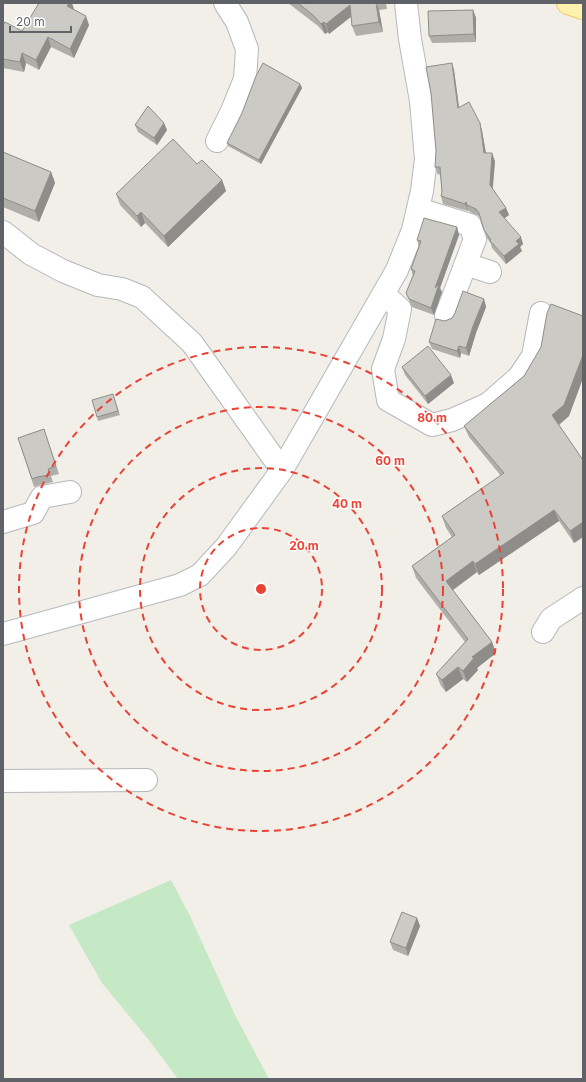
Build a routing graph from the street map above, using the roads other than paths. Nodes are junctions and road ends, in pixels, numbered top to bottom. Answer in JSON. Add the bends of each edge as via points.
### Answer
{"nodes":[{"id":1,"x":225,"y":3,"type":"edge"},
{"id":2,"x":406,"y":3,"type":"edge"},
{"id":3,"x":568,"y":3,"type":"edge"},
{"id":4,"x":583,"y":8,"type":"edge"},
{"id":5,"x":217,"y":141,"type":"dead end"},
{"id":6,"x":418,"y":209,"type":"junction"},
{"id":7,"x":3,"y":232,"type":"edge"},
{"id":8,"x":466,"y":264,"type":"junction"},
{"id":9,"x":490,"y":272,"type":"dead end"},
{"id":10,"x":384,"y":294,"type":"junction"},
{"id":11,"x":541,"y":313,"type":"dead end"},
{"id":12,"x":446,"y":316,"type":"dead end"},
{"id":13,"x":282,"y":470,"type":"junction"},
{"id":14,"x":70,"y":492,"type":"dead end"},
{"id":15,"x":3,"y":522,"type":"edge"},
{"id":16,"x":583,"y":598,"type":"edge"},
{"id":17,"x":543,"y":632,"type":"dead end"},
{"id":18,"x":3,"y":634,"type":"edge"},
{"id":19,"x":146,"y":780,"type":"dead end"},
{"id":20,"x":3,"y":781,"type":"edge"}],
"edges":[{"from":1,"to":5,"type":"street","via":[[237,22],[247,49],[245,79]]},
{"from":2,"to":6,"type":"street","via":[[421,101],[426,159]]},
{"from":3,"to":4,"type":"main road"},
{"from":6,"to":8,"type":"street","via":[[470,225],[475,239]]},
{"from":6,"to":10,"type":"street","via":[[413,230]]},
{"from":7,"to":13,"type":"street","via":[[31,254],[63,271],[98,285],[122,288],[142,297],[192,342]]},
{"from":8,"to":9,"type":"street"},
{"from":8,"to":12,"type":"street"},
{"from":10,"to":11,"type":"street","via":[[400,309],[394,339],[383,369],[388,400],[432,425],[452,420],[488,404],[519,376],[533,356]]},
{"from":10,"to":13,"type":"street"},
{"from":13,"to":18,"type":"street","via":[[226,547],[200,575],[180,585]]},
{"from":14,"to":15,"type":"street","via":[[42,497],[33,512]]},
{"from":16,"to":17,"type":"street","via":[[551,620]]},
{"from":19,"to":20,"type":"street"}]}
